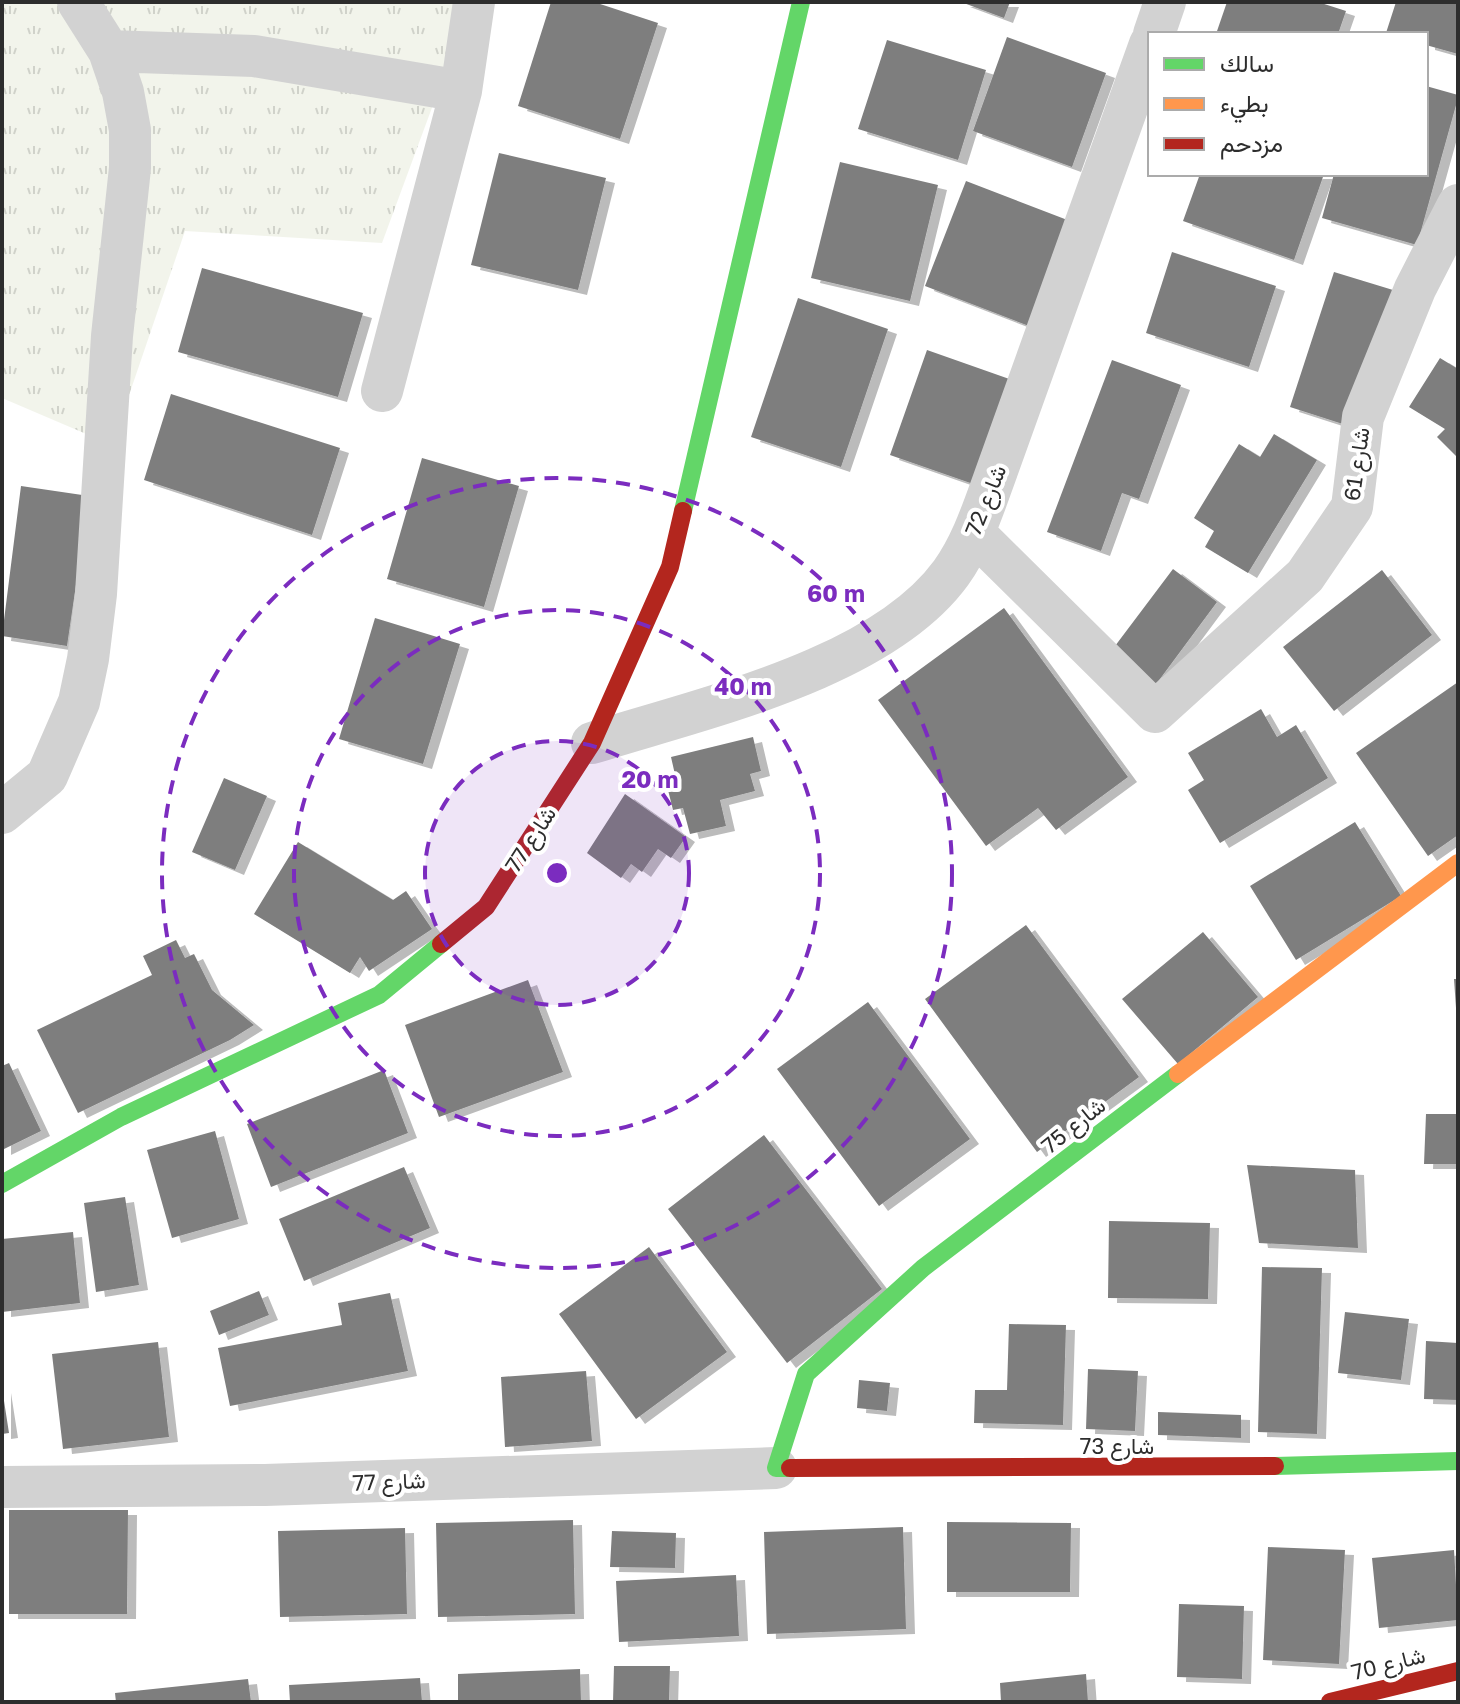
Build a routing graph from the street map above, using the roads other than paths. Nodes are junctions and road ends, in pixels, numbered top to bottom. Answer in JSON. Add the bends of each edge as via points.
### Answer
{"nodes":[{"id":1,"x":78,"y":2,"type":"edge"},
{"id":2,"x":474,"y":2,"type":"edge"},
{"id":3,"x":801,"y":2,"type":"edge"},
{"id":4,"x":1165,"y":2,"type":"edge"},
{"id":5,"x":1155,"y":32,"type":"edge"},
{"id":6,"x":1148,"y":50,"type":"edge"},
{"id":7,"x":109,"y":51,"type":"junction"},
{"id":8,"x":461,"y":91,"type":"junction"},
{"id":9,"x":1458,"y":205,"type":"edge"},
{"id":10,"x":382,"y":391,"type":"dead end"},
{"id":11,"x":974,"y":533,"type":"junction"},
{"id":12,"x":592,"y":743,"type":"junction"},
{"id":13,"x":2,"y":813,"type":"edge"},
{"id":14,"x":1458,"y":863,"type":"edge"},
{"id":15,"x":1438,"y":895,"type":"edge"},
{"id":16,"x":2,"y":1184,"type":"edge"},
{"id":17,"x":1458,"y":1461,"type":"edge"},
{"id":18,"x":776,"y":1468,"type":"junction"},
{"id":19,"x":2,"y":1487,"type":"edge"},
{"id":20,"x":1458,"y":1671,"type":"edge"},
{"id":21,"x":1330,"y":1702,"type":"edge"}],
"edges":[{"from":1,"to":7,"type":"street"},
{"from":2,"to":8,"type":"street"},
{"from":3,"to":12,"type":"street","name":"شارع 77","via":[[670,567]]},
{"from":4,"to":5,"type":"street"},
{"from":6,"to":11,"type":"street","name":"شارع 72"},
{"from":7,"to":8,"type":"street","via":[[254,56]]},
{"from":7,"to":13,"type":"street","via":[[130,130],[130,168],[88,659],[79,702],[47,776]]},
{"from":8,"to":10,"type":"street"},
{"from":9,"to":11,"type":"street","name":"شارع 61","via":[[1415,289],[1363,417],[1352,507],[1305,576],[1155,712]]},
{"from":11,"to":12,"type":"street","name":"شارع 72","via":[[951,573],[907,619],[847,657]]},
{"from":12,"to":16,"type":"street","name":"شارع 77","via":[[486,907],[379,995],[121,1117]]},
{"from":14,"to":15,"type":"street","name":"شارع 75"},
{"from":15,"to":18,"type":"street","name":"شارع 75","via":[[923,1268],[806,1374]]},
{"from":17,"to":18,"type":"street","name":"شارع 73","via":[[1140,1469]]},
{"from":18,"to":19,"type":"street","name":"شارع 77","via":[[265,1485]]},
{"from":20,"to":21,"type":"street","name":"شارع 70"}]}
